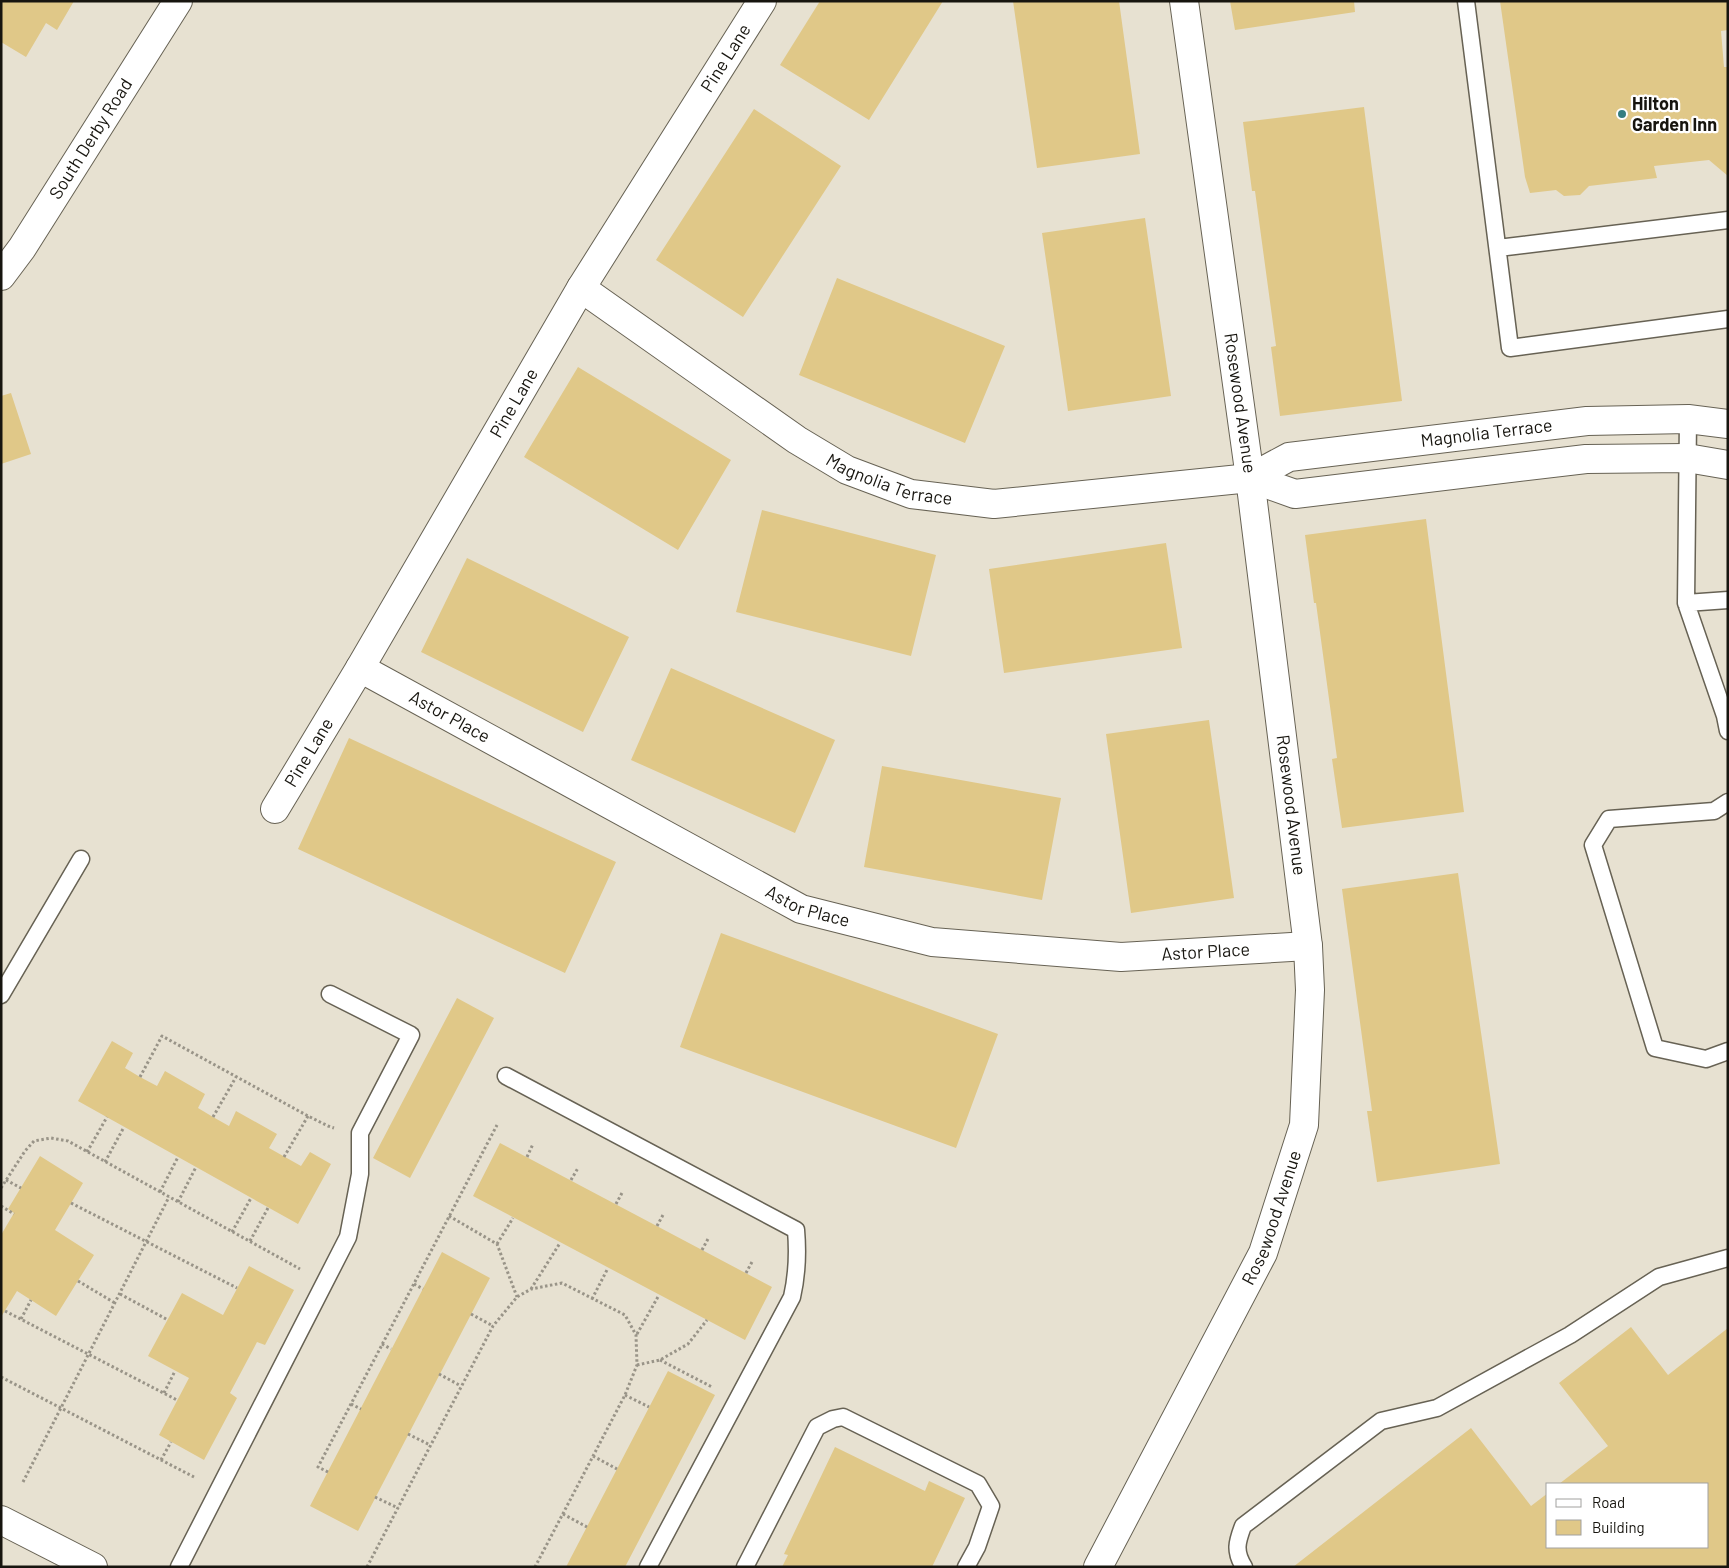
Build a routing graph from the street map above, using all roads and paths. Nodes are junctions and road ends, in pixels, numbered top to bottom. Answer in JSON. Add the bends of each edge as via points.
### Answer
{"nodes":[{"id":1,"x":178,"y":1,"type":"edge"},
{"id":2,"x":762,"y":1,"type":"edge"},
{"id":3,"x":1184,"y":1,"type":"edge"},
{"id":4,"x":1466,"y":1,"type":"edge"},
{"id":5,"x":1728,"y":220,"type":"edge"},
{"id":6,"x":1498,"y":248,"type":"junction"},
{"id":7,"x":1,"y":276,"type":"edge"},
{"id":8,"x":581,"y":288,"type":"junction"},
{"id":9,"x":1728,"y":319,"type":"edge"},
{"id":10,"x":1688,"y":419,"type":"junction"},
{"id":11,"x":1728,"y":424,"type":"edge"},
{"id":12,"x":1687,"y":458,"type":"junction"},
{"id":13,"x":1728,"y":465,"type":"edge"},
{"id":14,"x":1250,"y":478,"type":"junction"},
{"id":15,"x":1728,"y":600,"type":"edge"},
{"id":16,"x":1686,"y":603,"type":"junction"},
{"id":17,"x":360,"y":668,"type":"junction"},
{"id":18,"x":1728,"y":731,"type":"edge"},
{"id":19,"x":1728,"y":802,"type":"edge"},
{"id":20,"x":275,"y":809,"type":"dead end"},
{"id":21,"x":81,"y":858,"type":"dead end"},
{"id":22,"x":1308,"y":946,"type":"junction"},
{"id":23,"x":330,"y":994,"type":"dead end"},
{"id":24,"x":1,"y":995,"type":"edge"},
{"id":25,"x":1728,"y":1051,"type":"edge"},
{"id":26,"x":236,"y":1076,"type":"junction"},
{"id":27,"x":506,"y":1076,"type":"dead end"},
{"id":28,"x":140,"y":1077,"type":"dead end"},
{"id":29,"x":308,"y":1116,"type":"junction"},
{"id":30,"x":107,"y":1117,"type":"dead end"},
{"id":31,"x":213,"y":1117,"type":"dead end"},
{"id":32,"x":497,"y":1125,"type":"dead end"},
{"id":33,"x":124,"y":1127,"type":"dead end"},
{"id":34,"x":360,"y":1133,"type":"junction"},
{"id":35,"x":533,"y":1144,"type":"dead end"},
{"id":36,"x":87,"y":1152,"type":"junction"},
{"id":37,"x":284,"y":1156,"type":"dead end"},
{"id":38,"x":178,"y":1157,"type":"dead end"},
{"id":39,"x":526,"y":1157,"type":"dead end"},
{"id":40,"x":105,"y":1162,"type":"junction"},
{"id":41,"x":196,"y":1167,"type":"dead end"},
{"id":42,"x":578,"y":1168,"type":"dead end"},
{"id":43,"x":6,"y":1180,"type":"junction"},
{"id":44,"x":572,"y":1180,"type":"dead end"},
{"id":45,"x":1,"y":1188,"type":"edge"},
{"id":46,"x":21,"y":1188,"type":"dead end"},
{"id":47,"x":623,"y":1191,"type":"dead end"},
{"id":48,"x":160,"y":1192,"type":"junction"},
{"id":49,"x":169,"y":1197,"type":"junction"},
{"id":50,"x":251,"y":1198,"type":"dead end"},
{"id":51,"x":178,"y":1202,"type":"junction"},
{"id":52,"x":70,"y":1203,"type":"dead end"},
{"id":53,"x":616,"y":1204,"type":"dead end"},
{"id":54,"x":1,"y":1206,"type":"edge"},
{"id":55,"x":268,"y":1208,"type":"dead end"},
{"id":56,"x":664,"y":1213,"type":"dead end"},
{"id":57,"x":14,"y":1214,"type":"dead end"},
{"id":58,"x":449,"y":1216,"type":"junction"},
{"id":59,"x":513,"y":1218,"type":"dead end"},
{"id":60,"x":657,"y":1226,"type":"dead end"},
{"id":61,"x":232,"y":1232,"type":"junction"},
{"id":62,"x":709,"y":1237,"type":"dead end"},
{"id":63,"x":250,"y":1241,"type":"junction"},
{"id":64,"x":146,"y":1242,"type":"junction"},
{"id":65,"x":560,"y":1243,"type":"dead end"},
{"id":66,"x":497,"y":1244,"type":"junction"},
{"id":67,"x":702,"y":1250,"type":"dead end"},
{"id":68,"x":1728,"y":1258,"type":"edge"},
{"id":69,"x":753,"y":1260,"type":"dead end"},
{"id":70,"x":608,"y":1268,"type":"dead end"},
{"id":71,"x":746,"y":1272,"type":"dead end"},
{"id":72,"x":78,"y":1281,"type":"dead end"},
{"id":73,"x":324,"y":1282,"type":"junction"},
{"id":74,"x":414,"y":1284,"type":"junction"},
{"id":75,"x":237,"y":1288,"type":"dead end"},
{"id":76,"x":423,"y":1289,"type":"dead end"},
{"id":77,"x":531,"y":1289,"type":"junction"},
{"id":78,"x":120,"y":1294,"type":"junction"},
{"id":79,"x":659,"y":1295,"type":"dead end"},
{"id":80,"x":517,"y":1297,"type":"junction"},
{"id":81,"x":592,"y":1299,"type":"junction"},
{"id":82,"x":31,"y":1300,"type":"dead end"},
{"id":83,"x":115,"y":1303,"type":"junction"},
{"id":84,"x":5,"y":1311,"type":"dead end"},
{"id":85,"x":471,"y":1314,"type":"dead end"},
{"id":86,"x":21,"y":1319,"type":"junction"},
{"id":87,"x":168,"y":1320,"type":"dead end"},
{"id":88,"x":706,"y":1320,"type":"dead end"},
{"id":89,"x":494,"y":1326,"type":"junction"},
{"id":90,"x":636,"y":1335,"type":"junction"},
{"id":91,"x":382,"y":1344,"type":"junction"},
{"id":92,"x":392,"y":1349,"type":"dead end"},
{"id":93,"x":89,"y":1354,"type":"junction"},
{"id":94,"x":660,"y":1360,"type":"junction"},
{"id":95,"x":637,"y":1365,"type":"junction"},
{"id":96,"x":175,"y":1371,"type":"dead end"},
{"id":97,"x":439,"y":1374,"type":"dead end"},
{"id":98,"x":1,"y":1378,"type":"edge"},
{"id":99,"x":461,"y":1386,"type":"junction"},
{"id":100,"x":164,"y":1393,"type":"junction"},
{"id":101,"x":625,"y":1395,"type":"junction"},
{"id":102,"x":178,"y":1400,"type":"dead end"},
{"id":103,"x":737,"y":1400,"type":"junction"},
{"id":104,"x":352,"y":1404,"type":"junction"},
{"id":105,"x":649,"y":1407,"type":"dead end"},
{"id":106,"x":61,"y":1408,"type":"junction"},
{"id":107,"x":360,"y":1409,"type":"dead end"},
{"id":108,"x":408,"y":1434,"type":"dead end"},
{"id":109,"x":171,"y":1442,"type":"dead end"},
{"id":110,"x":430,"y":1445,"type":"junction"},
{"id":111,"x":593,"y":1456,"type":"junction"},
{"id":112,"x":161,"y":1460,"type":"junction"},
{"id":113,"x":617,"y":1469,"type":"dead end"},
{"id":114,"x":328,"y":1472,"type":"dead end"},
{"id":115,"x":23,"y":1482,"type":"dead end"},
{"id":116,"x":218,"y":1490,"type":"junction"},
{"id":117,"x":376,"y":1497,"type":"dead end"},
{"id":118,"x":398,"y":1508,"type":"junction"},
{"id":119,"x":562,"y":1514,"type":"junction"},
{"id":120,"x":1,"y":1520,"type":"edge"},
{"id":121,"x":587,"y":1527,"type":"dead end"},
{"id":122,"x":93,"y":1567,"type":"edge"},
{"id":123,"x":179,"y":1567,"type":"edge"},
{"id":124,"x":367,"y":1567,"type":"edge"},
{"id":125,"x":535,"y":1567,"type":"edge"},
{"id":126,"x":648,"y":1567,"type":"edge"},
{"id":127,"x":745,"y":1567,"type":"edge"},
{"id":128,"x":966,"y":1567,"type":"edge"},
{"id":129,"x":1098,"y":1567,"type":"edge"},
{"id":130,"x":1244,"y":1567,"type":"edge"}],
"edges":[{"from":1,"to":7,"type":"street","name":"South Derby Road","via":[[22,248]]},
{"from":2,"to":8,"type":"street","name":"Pine Lane"},
{"from":3,"to":14,"type":"street","name":"Rosewood Avenue"},
{"from":4,"to":6,"type":"lane"},
{"from":5,"to":6,"type":"lane"},
{"from":6,"to":9,"type":"lane","via":[[1510,348]]},
{"from":8,"to":14,"type":"street","name":"Magnolia Terrace","via":[[797,440],[848,470],[912,494],[994,504]]},
{"from":8,"to":17,"type":"street","name":"Pine Lane"},
{"from":10,"to":11,"type":"street","name":"Magnolia Terrace"},
{"from":10,"to":12,"type":"lane"},
{"from":10,"to":14,"type":"street","name":"Magnolia Terrace","via":[[1587,422],[1289,457]]},
{"from":12,"to":13,"type":"street","name":"Magnolia Terrace"},
{"from":12,"to":14,"type":"street","name":"Magnolia Terrace","via":[[1586,459],[1295,494]]},
{"from":12,"to":16,"type":"lane"},
{"from":14,"to":22,"type":"street","name":"Rosewood Avenue"},
{"from":15,"to":16,"type":"lane"},
{"from":16,"to":18,"type":"lane"},
{"from":17,"to":20,"type":"street","name":"Pine Lane"},
{"from":17,"to":22,"type":"street","name":"Astor Place","via":[[800,909],[932,942],[1121,957]]},
{"from":19,"to":25,"type":"lane","via":[[1714,811],[1609,819],[1593,846],[1655,1048],[1706,1059]]},
{"from":21,"to":24,"type":"lane"},
{"from":22,"to":129,"type":"street","name":"Rosewood Avenue","via":[[1310,990],[1304,1125],[1262,1253]]},
{"from":23,"to":34,"type":"lane","via":[[411,1035]]},
{"from":26,"to":28,"type":"path","via":[[162,1036]]},
{"from":26,"to":29,"type":"path"},
{"from":26,"to":31,"type":"path"},
{"from":27,"to":103,"type":"lane","via":[[796,1230],[798,1251],[792,1297]]},
{"from":29,"to":34,"type":"path","via":[[328,1126]]},
{"from":29,"to":37,"type":"path"},
{"from":30,"to":36,"type":"path"},
{"from":32,"to":58,"type":"path"},
{"from":33,"to":40,"type":"path"},
{"from":34,"to":73,"type":"lane","via":[[360,1174],[348,1237]]},
{"from":35,"to":39,"type":"path"},
{"from":36,"to":40,"type":"path"},
{"from":36,"to":43,"type":"path","via":[[51,1138],[34,1141]]},
{"from":38,"to":48,"type":"path"},
{"from":40,"to":48,"type":"path"},
{"from":41,"to":51,"type":"path"},
{"from":42,"to":44,"type":"path"},
{"from":43,"to":45,"type":"path"},
{"from":43,"to":46,"type":"path"},
{"from":47,"to":53,"type":"path"},
{"from":48,"to":49,"type":"path"},
{"from":49,"to":51,"type":"path"},
{"from":49,"to":64,"type":"path"},
{"from":50,"to":61,"type":"path"},
{"from":51,"to":61,"type":"path"},
{"from":52,"to":64,"type":"path"},
{"from":54,"to":57,"type":"path"},
{"from":55,"to":63,"type":"path"},
{"from":56,"to":60,"type":"path"},
{"from":58,"to":66,"type":"path"},
{"from":58,"to":74,"type":"path"},
{"from":59,"to":66,"type":"path"},
{"from":61,"to":63,"type":"path"},
{"from":62,"to":67,"type":"path"},
{"from":63,"to":73,"type":"path"},
{"from":64,"to":75,"type":"path"},
{"from":64,"to":78,"type":"path"},
{"from":65,"to":77,"type":"path"},
{"from":66,"to":80,"type":"path"},
{"from":68,"to":130,"type":"lane","via":[[1659,1278],[1570,1335],[1437,1408],[1381,1421],[1243,1526],[1236,1542]]},
{"from":69,"to":71,"type":"path"},
{"from":70,"to":81,"type":"path"},
{"from":72,"to":83,"type":"path"},
{"from":73,"to":116,"type":"lane"},
{"from":74,"to":76,"type":"path"},
{"from":74,"to":91,"type":"path"},
{"from":77,"to":80,"type":"path"},
{"from":77,"to":81,"type":"path","via":[[562,1284]]},
{"from":78,"to":83,"type":"path"},
{"from":78,"to":87,"type":"path"},
{"from":79,"to":90,"type":"path"},
{"from":80,"to":89,"type":"path"},
{"from":81,"to":90,"type":"path","via":[[625,1315]]},
{"from":82,"to":86,"type":"path"},
{"from":83,"to":93,"type":"path"},
{"from":84,"to":86,"type":"path"},
{"from":85,"to":89,"type":"path"},
{"from":86,"to":93,"type":"path"},
{"from":88,"to":94,"type":"path","via":[[688,1344]]},
{"from":89,"to":99,"type":"path"},
{"from":90,"to":95,"type":"path"},
{"from":91,"to":92,"type":"path"},
{"from":91,"to":104,"type":"path"},
{"from":93,"to":100,"type":"path"},
{"from":93,"to":106,"type":"path"},
{"from":94,"to":95,"type":"path"},
{"from":94,"to":103,"type":"path"},
{"from":95,"to":101,"type":"path"},
{"from":96,"to":100,"type":"path"},
{"from":97,"to":99,"type":"path"},
{"from":98,"to":106,"type":"path"},
{"from":99,"to":110,"type":"path"},
{"from":100,"to":102,"type":"path"},
{"from":101,"to":105,"type":"path"},
{"from":101,"to":111,"type":"path"},
{"from":103,"to":126,"type":"lane"},
{"from":104,"to":107,"type":"path"},
{"from":104,"to":114,"type":"path","via":[[318,1467]]},
{"from":106,"to":112,"type":"path"},
{"from":106,"to":115,"type":"path"},
{"from":108,"to":110,"type":"path"},
{"from":109,"to":112,"type":"path"},
{"from":110,"to":118,"type":"path"},
{"from":111,"to":113,"type":"path"},
{"from":111,"to":119,"type":"path"},
{"from":112,"to":116,"type":"path"},
{"from":116,"to":123,"type":"lane"},
{"from":117,"to":118,"type":"path"},
{"from":118,"to":124,"type":"path"},
{"from":119,"to":121,"type":"path"},
{"from":119,"to":125,"type":"path"},
{"from":120,"to":122,"type":"street"},
{"from":127,"to":128,"type":"lane","via":[[817,1427],[843,1418],[978,1484],[991,1506],[977,1547]]}]}
